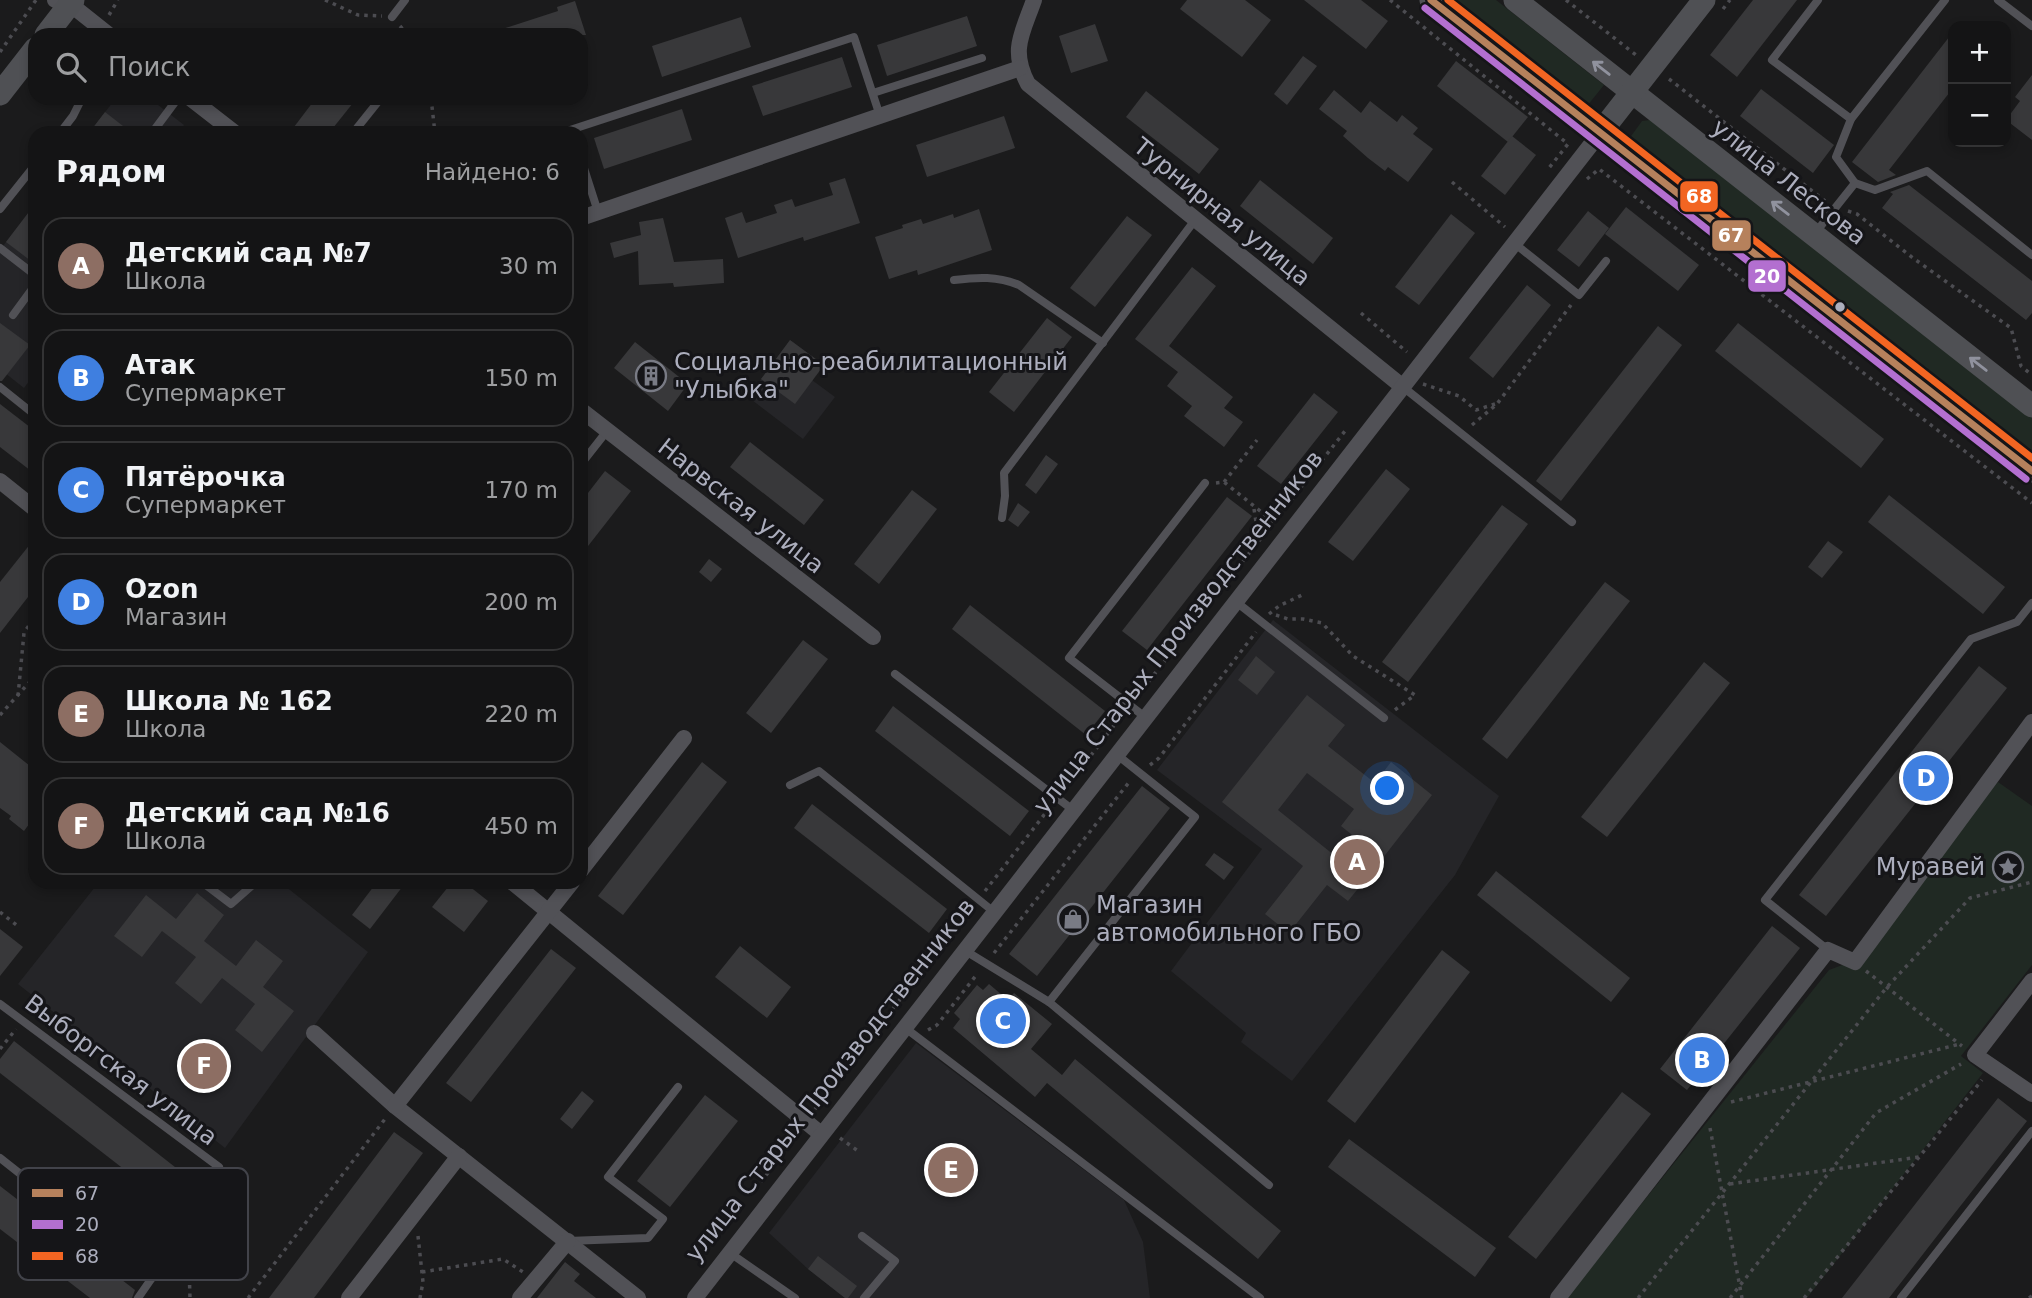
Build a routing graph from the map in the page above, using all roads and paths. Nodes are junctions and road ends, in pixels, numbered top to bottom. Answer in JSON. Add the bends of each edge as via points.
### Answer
{"nodes":[{"id":1,"x":36,"y":0,"type":"edge"},
{"id":2,"x":325,"y":0,"type":"edge"},
{"id":3,"x":405,"y":0,"type":"edge"},
{"id":4,"x":1034,"y":0,"type":"edge"},
{"id":5,"x":1390,"y":0,"type":"edge"},
{"id":6,"x":1431,"y":0,"type":"edge"},
{"id":7,"x":1514,"y":0,"type":"edge"},
{"id":8,"x":1566,"y":0,"type":"edge"},
{"id":9,"x":1704,"y":0,"type":"edge"},
{"id":10,"x":1818,"y":0,"type":"edge"},
{"id":11,"x":1945,"y":0,"type":"edge"},
{"id":12,"x":1998,"y":0,"type":"edge"},
{"id":13,"x":66,"y":2,"type":"edge"},
{"id":14,"x":392,"y":17,"type":"junction"},
{"id":15,"x":2032,"y":26,"type":"edge"},
{"id":16,"x":50,"y":28,"type":"edge"},
{"id":17,"x":100,"y":28,"type":"edge"},
{"id":18,"x":402,"y":28,"type":"edge"},
{"id":19,"x":0,"y":52,"type":"edge"},
{"id":20,"x":1637,"y":55,"type":"dead end"},
{"id":21,"x":28,"y":58,"type":"edge"},
{"id":22,"x":982,"y":58,"type":"dead end"},
{"id":23,"x":1020,"y":68,"type":"junction"},
{"id":24,"x":1669,"y":80,"type":"dead end"},
{"id":25,"x":1632,"y":92,"type":"junction"},
{"id":26,"x":873,"y":93,"type":"junction"},
{"id":27,"x":0,"y":94,"type":"edge"},
{"id":28,"x":78,"y":105,"type":"edge"},
{"id":29,"x":173,"y":105,"type":"edge"},
{"id":30,"x":199,"y":105,"type":"edge"},
{"id":31,"x":375,"y":105,"type":"edge"},
{"id":32,"x":432,"y":105,"type":"edge"},
{"id":33,"x":880,"y":116,"type":"junction"},
{"id":34,"x":1851,"y":119,"type":"junction"},
{"id":35,"x":65,"y":126,"type":"edge"},
{"id":36,"x":157,"y":126,"type":"edge"},
{"id":37,"x":226,"y":126,"type":"edge"},
{"id":38,"x":359,"y":126,"type":"edge"},
{"id":39,"x":434,"y":126,"type":"edge"},
{"id":40,"x":587,"y":126,"type":"edge"},
{"id":41,"x":1600,"y":133,"type":"junction"},
{"id":42,"x":1600,"y":169,"type":"dead end"},
{"id":43,"x":28,"y":173,"type":"edge"},
{"id":44,"x":1544,"y":175,"type":"dead end"},
{"id":45,"x":588,"y":181,"type":"edge"},
{"id":46,"x":1452,"y":183,"type":"dead end"},
{"id":47,"x":1855,"y":183,"type":"junction"},
{"id":48,"x":1835,"y":208,"type":"junction"},
{"id":49,"x":0,"y":209,"type":"edge"},
{"id":50,"x":598,"y":212,"type":"junction"},
{"id":51,"x":588,"y":216,"type":"edge"},
{"id":52,"x":1195,"y":220,"type":"junction"},
{"id":53,"x":1505,"y":227,"type":"dead end"},
{"id":54,"x":1814,"y":235,"type":"junction"},
{"id":55,"x":1514,"y":243,"type":"junction"},
{"id":56,"x":0,"y":248,"type":"edge"},
{"id":57,"x":2032,"y":255,"type":"edge"},
{"id":58,"x":1606,"y":261,"type":"dead end"},
{"id":59,"x":28,"y":270,"type":"edge"},
{"id":60,"x":954,"y":280,"type":"dead end"},
{"id":61,"x":28,"y":295,"type":"edge"},
{"id":62,"x":1579,"y":295,"type":"junction"},
{"id":63,"x":1361,"y":313,"type":"dead end"},
{"id":64,"x":13,"y":315,"type":"dead end"},
{"id":65,"x":1103,"y":343,"type":"junction"},
{"id":66,"x":1388,"y":375,"type":"junction"},
{"id":67,"x":2032,"y":375,"type":"edge"},
{"id":68,"x":1406,"y":382,"type":"junction"},
{"id":69,"x":0,"y":387,"type":"edge"},
{"id":70,"x":2030,"y":400,"type":"edge"},
{"id":71,"x":1497,"y":404,"type":"junction"},
{"id":72,"x":28,"y":409,"type":"edge"},
{"id":73,"x":588,"y":416,"type":"edge"},
{"id":74,"x":1348,"y":428,"type":"dead end"},
{"id":75,"x":607,"y":431,"type":"junction"},
{"id":76,"x":1462,"y":434,"type":"junction"},
{"id":77,"x":1257,"y":440,"type":"dead end"},
{"id":78,"x":588,"y":455,"type":"edge"},
{"id":79,"x":2032,"y":471,"type":"edge"},
{"id":80,"x":1224,"y":482,"type":"junction"},
{"id":81,"x":1205,"y":483,"type":"joint"},
{"id":82,"x":2,"y":487,"type":"edge"},
{"id":83,"x":2032,"y":503,"type":"edge"},
{"id":84,"x":28,"y":504,"type":"edge"},
{"id":85,"x":1254,"y":507,"type":"junction"},
{"id":86,"x":1002,"y":518,"type":"dead end"},
{"id":87,"x":1274,"y":522,"type":"junction"},
{"id":88,"x":1572,"y":522,"type":"dead end"},
{"id":89,"x":1258,"y":541,"type":"junction"},
{"id":90,"x":1304,"y":594,"type":"dead end"},
{"id":91,"x":1235,"y":601,"type":"junction"},
{"id":92,"x":2032,"y":603,"type":"edge"},
{"id":93,"x":1270,"y":613,"type":"junction"},
{"id":94,"x":1263,"y":623,"type":"junction"},
{"id":95,"x":28,"y":627,"type":"edge"},
{"id":96,"x":873,"y":637,"type":"dead end"},
{"id":97,"x":895,"y":674,"type":"dead end"},
{"id":98,"x":28,"y":684,"type":"edge"},
{"id":99,"x":18,"y":696,"type":"junction"},
{"id":100,"x":1130,"y":706,"type":"junction"},
{"id":101,"x":0,"y":715,"type":"edge"},
{"id":102,"x":1145,"y":717,"type":"junction"},
{"id":103,"x":1384,"y":718,"type":"joint"},
{"id":104,"x":2032,"y":722,"type":"edge"},
{"id":105,"x":684,"y":738,"type":"dead end"},
{"id":106,"x":1116,"y":754,"type":"junction"},
{"id":107,"x":1140,"y":773,"type":"junction"},
{"id":108,"x":790,"y":785,"type":"dead end"},
{"id":109,"x":1057,"y":798,"type":"junction"},
{"id":110,"x":1073,"y":810,"type":"junction"},
{"id":111,"x":588,"y":861,"type":"edge"},
{"id":112,"x":2032,"y":882,"type":"edge"},
{"id":113,"x":211,"y":889,"type":"edge"},
{"id":114,"x":248,"y":889,"type":"edge"},
{"id":115,"x":521,"y":889,"type":"edge"},
{"id":116,"x":566,"y":889,"type":"edge"},
{"id":117,"x":978,"y":899,"type":"junction"},
{"id":118,"x":549,"y":911,"type":"junction"},
{"id":119,"x":0,"y":912,"type":"edge"},
{"id":120,"x":994,"y":912,"type":"junction"},
{"id":121,"x":19,"y":927,"type":"dead end"},
{"id":122,"x":964,"y":950,"type":"junction"},
{"id":123,"x":1828,"y":950,"type":"junction"},
{"id":124,"x":1855,"y":962,"type":"junction"},
{"id":125,"x":986,"y":963,"type":"junction"},
{"id":126,"x":2032,"y":981,"type":"edge"},
{"id":127,"x":1887,"y":987,"type":"junction"},
{"id":128,"x":1049,"y":1002,"type":"junction"},
{"id":129,"x":0,"y":1004,"type":"edge"},
{"id":130,"x":17,"y":1028,"type":"dead end"},
{"id":131,"x":911,"y":1032,"type":"junction"},
{"id":132,"x":314,"y":1033,"type":"dead end"},
{"id":133,"x":1961,"y":1044,"type":"junction"},
{"id":134,"x":0,"y":1049,"type":"edge"},
{"id":135,"x":1975,"y":1055,"type":"junction"},
{"id":136,"x":1993,"y":1067,"type":"junction"},
{"id":137,"x":1811,"y":1082,"type":"junction"},
{"id":138,"x":678,"y":1087,"type":"dead end"},
{"id":139,"x":2032,"y":1094,"type":"edge"},
{"id":140,"x":395,"y":1106,"type":"junction"},
{"id":141,"x":1706,"y":1108,"type":"junction"},
{"id":142,"x":805,"y":1122,"type":"junction"},
{"id":143,"x":2032,"y":1130,"type":"edge"},
{"id":144,"x":821,"y":1134,"type":"junction"},
{"id":145,"x":459,"y":1156,"type":"junction"},
{"id":146,"x":0,"y":1157,"type":"edge"},
{"id":147,"x":1919,"y":1157,"type":"junction"},
{"id":148,"x":219,"y":1167,"type":"dead end"},
{"id":149,"x":1832,"y":1169,"type":"junction"},
{"id":150,"x":18,"y":1171,"type":"edge"},
{"id":151,"x":1728,"y":1184,"type":"junction"},
{"id":152,"x":1269,"y":1185,"type":"dead end"},
{"id":153,"x":758,"y":1188,"type":"dead end"},
{"id":154,"x":1722,"y":1192,"type":"junction"},
{"id":155,"x":415,"y":1213,"type":"junction"},
{"id":156,"x":862,"y":1236,"type":"dead end"},
{"id":157,"x":568,"y":1241,"type":"junction"},
{"id":158,"x":730,"y":1253,"type":"junction"},
{"id":159,"x":422,"y":1272,"type":"junction"},
{"id":160,"x":150,"y":1280,"type":"edge"},
{"id":161,"x":189,"y":1280,"type":"edge"},
{"id":162,"x":535,"y":1281,"type":"junction"},
{"id":163,"x":1740,"y":1286,"type":"junction"},
{"id":164,"x":138,"y":1298,"type":"edge"},
{"id":165,"x":190,"y":1298,"type":"edge"},
{"id":166,"x":247,"y":1298,"type":"edge"},
{"id":167,"x":349,"y":1298,"type":"edge"},
{"id":168,"x":420,"y":1298,"type":"edge"},
{"id":169,"x":520,"y":1298,"type":"edge"},
{"id":170,"x":638,"y":1298,"type":"edge"},
{"id":171,"x":695,"y":1298,"type":"edge"},
{"id":172,"x":796,"y":1298,"type":"edge"},
{"id":173,"x":864,"y":1298,"type":"edge"},
{"id":174,"x":1260,"y":1298,"type":"edge"},
{"id":175,"x":1558,"y":1298,"type":"edge"},
{"id":176,"x":1638,"y":1298,"type":"edge"},
{"id":177,"x":1730,"y":1298,"type":"edge"},
{"id":178,"x":1742,"y":1298,"type":"edge"},
{"id":179,"x":1804,"y":1298,"type":"edge"},
{"id":180,"x":1901,"y":1298,"type":"edge"}],
"edges":[{"from":1,"to":19,"type":"path"},
{"from":2,"to":14,"type":"path","via":[[358,15]]},
{"from":3,"to":14,"type":"lane"},
{"from":4,"to":23,"type":"street","via":[[1018,53]]},
{"from":5,"to":44,"type":"path","via":[[1568,144]]},
{"from":6,"to":41,"type":"main road"},
{"from":25,"to":7,"type":"main road","name":"улица Лескова","one_way":true},
{"from":8,"to":20,"type":"path"},
{"from":9,"to":25,"type":"main road","name":"улица Старых Производственников"},
{"from":10,"to":34,"type":"lane","via":[[1772,60]]},
{"from":11,"to":34,"type":"lane"},
{"from":12,"to":15,"type":"lane"},
{"from":13,"to":16,"type":"main road"},
{"from":13,"to":17,"type":"street"},
{"from":14,"to":18,"type":"path"},
{"from":21,"to":27,"type":"main road"},
{"from":22,"to":26,"type":"lane"},
{"from":23,"to":33,"type":"street"},
{"from":23,"to":52,"type":"street","name":"Турнирная улица","via":[[1028,85]]},
{"from":24,"to":48,"type":"path"},
{"from":25,"to":41,"type":"main road","name":"улица Старых Производственников"},
{"from":54,"to":25,"type":"main road","name":"улица Лескова","one_way":true},
{"from":26,"to":33,"type":"lane"},
{"from":26,"to":40,"type":"lane","via":[[854,37]]},
{"from":28,"to":35,"type":"lane"},
{"from":29,"to":36,"type":"lane"},
{"from":30,"to":37,"type":"street"},
{"from":31,"to":38,"type":"lane"},
{"from":32,"to":39,"type":"path"},
{"from":33,"to":50,"type":"street"},
{"from":34,"to":47,"type":"lane","via":[[1836,157]]},
{"from":41,"to":55,"type":"street","name":"улица Старых Производственников"},
{"from":41,"to":79,"type":"main road"},
{"from":42,"to":83,"type":"path"},
{"from":43,"to":49,"type":"lane"},
{"from":45,"to":50,"type":"lane"},
{"from":46,"to":53,"type":"path"},
{"from":47,"to":48,"type":"lane"},
{"from":47,"to":57,"type":"lane","via":[[1875,190],[1927,171]]},
{"from":48,"to":54,"type":"lane"},
{"from":48,"to":67,"type":"path","via":[[1857,214],[2011,328],[2021,366]]},
{"from":50,"to":51,"type":"street"},
{"from":52,"to":65,"type":"lane"},
{"from":52,"to":66,"type":"street","name":"Турнирная улица"},
{"from":70,"to":54,"type":"main road","name":"улица Лескова","one_way":true},
{"from":55,"to":62,"type":"lane"},
{"from":55,"to":68,"type":"street","name":"улица Старых Производственников"},
{"from":56,"to":59,"type":"lane"},
{"from":58,"to":62,"type":"lane"},
{"from":60,"to":65,"type":"lane","via":[[983,276],[1019,285]]},
{"from":61,"to":64,"type":"lane"},
{"from":62,"to":71,"type":"path"},
{"from":63,"to":66,"type":"path","via":[[1407,352]]},
{"from":65,"to":86,"type":"lane","via":[[1004,473]]},
{"from":66,"to":68,"type":"street","name":"Турнирная улица"},
{"from":68,"to":71,"type":"path","via":[[1459,396],[1476,410]]},
{"from":68,"to":76,"type":"lane"},
{"from":68,"to":91,"type":"street","name":"улица Старых Производственников"},
{"from":69,"to":72,"type":"lane"},
{"from":71,"to":76,"type":"path"},
{"from":73,"to":75,"type":"street","name":"Нарвская улица"},
{"from":74,"to":87,"type":"path"},
{"from":75,"to":78,"type":"lane"},
{"from":75,"to":96,"type":"street","name":"Нарвская улица"},
{"from":76,"to":88,"type":"lane"},
{"from":77,"to":80,"type":"path"},
{"from":80,"to":81,"type":"path"},
{"from":80,"to":85,"type":"path"},
{"from":81,"to":100,"type":"lane","via":[[1069,658]]},
{"from":82,"to":84,"type":"street"},
{"from":85,"to":87,"type":"path"},
{"from":85,"to":89,"type":"path"},
{"from":87,"to":89,"type":"path"},
{"from":89,"to":100,"type":"path"},
{"from":90,"to":93,"type":"path"},
{"from":91,"to":94,"type":"lane"},
{"from":91,"to":102,"type":"street","name":"улица Старых Производственников"},
{"from":92,"to":123,"type":"lane","via":[[2017,622],[1971,639],[1765,900]]},
{"from":93,"to":94,"type":"path"},
{"from":93,"to":103,"type":"path","via":[[1322,623],[1353,656],[1415,695]]},
{"from":94,"to":103,"type":"lane"},
{"from":94,"to":107,"type":"path","via":[[1158,758]]},
{"from":95,"to":99,"type":"path"},
{"from":97,"to":109,"type":"lane"},
{"from":98,"to":99,"type":"path"},
{"from":99,"to":101,"type":"path"},
{"from":100,"to":102,"type":"lane"},
{"from":100,"to":109,"type":"path"},
{"from":102,"to":106,"type":"street","name":"улица Старых Производственников"},
{"from":104,"to":124,"type":"street"},
{"from":105,"to":111,"type":"street"},
{"from":106,"to":107,"type":"lane"},
{"from":106,"to":110,"type":"street","name":"улица Старых Производственников"},
{"from":107,"to":125,"type":"path"},
{"from":107,"to":128,"type":"lane","via":[[1195,817]]},
{"from":108,"to":117,"type":"lane","via":[[819,772]]},
{"from":109,"to":110,"type":"lane"},
{"from":109,"to":117,"type":"path"},
{"from":110,"to":120,"type":"street","name":"улица Старых Производственников"},
{"from":112,"to":127,"type":"path","via":[[1970,898]]},
{"from":113,"to":114,"type":"lane","via":[[231,904]]},
{"from":115,"to":118,"type":"street"},
{"from":116,"to":118,"type":"street"},
{"from":117,"to":120,"type":"lane"},
{"from":117,"to":142,"type":"path"},
{"from":118,"to":140,"type":"street"},
{"from":118,"to":142,"type":"street"},
{"from":119,"to":121,"type":"path"},
{"from":120,"to":122,"type":"street","name":"улица Старых Производственников"},
{"from":122,"to":125,"type":"lane"},
{"from":122,"to":131,"type":"street","name":"улица Старых Производственников"},
{"from":123,"to":124,"type":"street"},
{"from":123,"to":141,"type":"street"},
{"from":124,"to":127,"type":"path"},
{"from":125,"to":128,"type":"lane"},
{"from":125,"to":131,"type":"path","via":[[937,1025]]},
{"from":126,"to":135,"type":"street"},
{"from":127,"to":133,"type":"path"},
{"from":127,"to":137,"type":"path"},
{"from":128,"to":152,"type":"lane"},
{"from":129,"to":148,"type":"lane","name":"Выборгская улица"},
{"from":130,"to":134,"type":"path"},
{"from":131,"to":144,"type":"street","name":"улица Старых Производственников"},
{"from":131,"to":174,"type":"lane"},
{"from":132,"to":140,"type":"street"},
{"from":133,"to":135,"type":"path"},
{"from":133,"to":137,"type":"path"},
{"from":135,"to":136,"type":"street"},
{"from":135,"to":149,"type":"path","via":[[1876,1113]]},
{"from":136,"to":139,"type":"street"},
{"from":136,"to":147,"type":"path"},
{"from":137,"to":141,"type":"path"},
{"from":137,"to":151,"type":"path"},
{"from":138,"to":157,"type":"lane","via":[[608,1177],[663,1219],[648,1238]]},
{"from":140,"to":145,"type":"street"},
{"from":140,"to":166,"type":"path"},
{"from":141,"to":154,"type":"path"},
{"from":141,"to":175,"type":"street"},
{"from":142,"to":144,"type":"street"},
{"from":142,"to":153,"type":"path"},
{"from":143,"to":180,"type":"lane"},
{"from":144,"to":158,"type":"street","name":"улица Старых Производственников"},
{"from":145,"to":155,"type":"street"},
{"from":145,"to":157,"type":"street"},
{"from":146,"to":150,"type":"lane"},
{"from":147,"to":149,"type":"path"},
{"from":147,"to":179,"type":"path"},
{"from":149,"to":151,"type":"path"},
{"from":149,"to":163,"type":"path"},
{"from":151,"to":154,"type":"path"},
{"from":154,"to":163,"type":"path"},
{"from":154,"to":176,"type":"path"},
{"from":155,"to":159,"type":"path"},
{"from":155,"to":167,"type":"street"},
{"from":156,"to":173,"type":"lane","via":[[895,1261]]},
{"from":157,"to":162,"type":"street"},
{"from":157,"to":170,"type":"street"},
{"from":158,"to":171,"type":"street","name":"улица Старых Производственников"},
{"from":158,"to":172,"type":"lane"},
{"from":159,"to":162,"type":"path","via":[[503,1259]]},
{"from":159,"to":168,"type":"path"},
{"from":160,"to":164,"type":"lane"},
{"from":161,"to":165,"type":"path"},
{"from":162,"to":169,"type":"street"},
{"from":163,"to":177,"type":"path"},
{"from":163,"to":178,"type":"path"}]}
